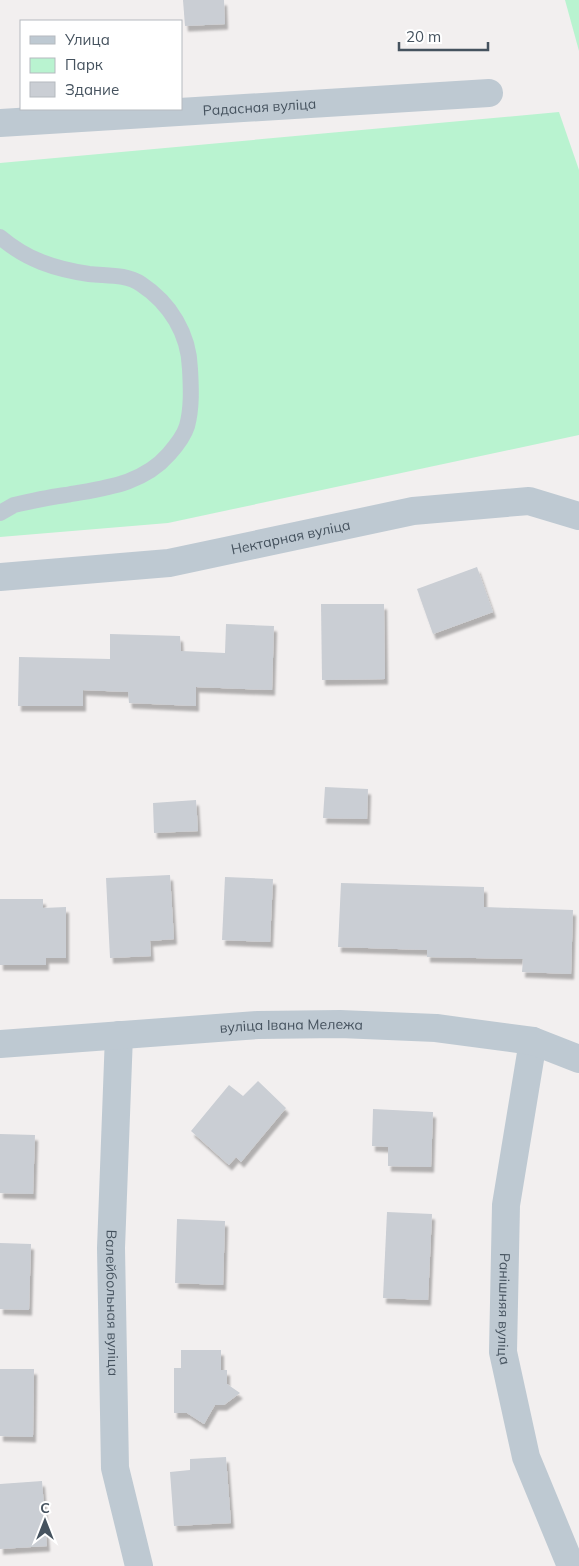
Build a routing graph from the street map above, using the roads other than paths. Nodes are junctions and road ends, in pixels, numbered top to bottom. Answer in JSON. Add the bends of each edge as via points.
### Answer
{"nodes":[{"id":1,"x":489,"y":93,"type":"dead end"},
{"id":2,"x":0,"y":123,"type":"edge"},
{"id":3,"x":0,"y":237,"type":"edge"},
{"id":4,"x":0,"y":513,"type":"edge"},
{"id":5,"x":579,"y":516,"type":"edge"},
{"id":6,"x":0,"y":576,"type":"edge"},
{"id":7,"x":119,"y":1035,"type":"junction"},
{"id":8,"x":533,"y":1041,"type":"junction"},
{"id":9,"x":0,"y":1044,"type":"edge"},
{"id":10,"x":579,"y":1059,"type":"edge"},
{"id":11,"x":139,"y":1566,"type":"edge"},
{"id":12,"x":571,"y":1566,"type":"edge"}],
"edges":[{"from":1,"to":2,"type":"street","name":"Радасная вуліца"},
{"from":3,"to":4,"type":"lane","via":[[19,252],[50,266],[126,277],[140,283],[168,308],[179,325],[190,360],[190,381],[184,433],[162,462],[143,476],[120,485],[14,505]]},
{"from":5,"to":6,"type":"street","name":"Нектарная вуліца","via":[[529,501],[413,511],[168,563]]},
{"from":7,"to":8,"type":"street","name":"вуліца Івана Мележа","via":[[258,1025],[340,1024],[436,1028]]},
{"from":7,"to":9,"type":"street","name":"вуліца Івана Мележа"},
{"from":7,"to":11,"type":"street","name":"Валейбольная вуліца","via":[[111,1248],[115,1468]]},
{"from":8,"to":10,"type":"street","name":"вуліца Івана Мележа"},
{"from":8,"to":12,"type":"street","name":"Ранішняя вуліца","via":[[506,1205],[503,1352],[526,1457]]}]}
